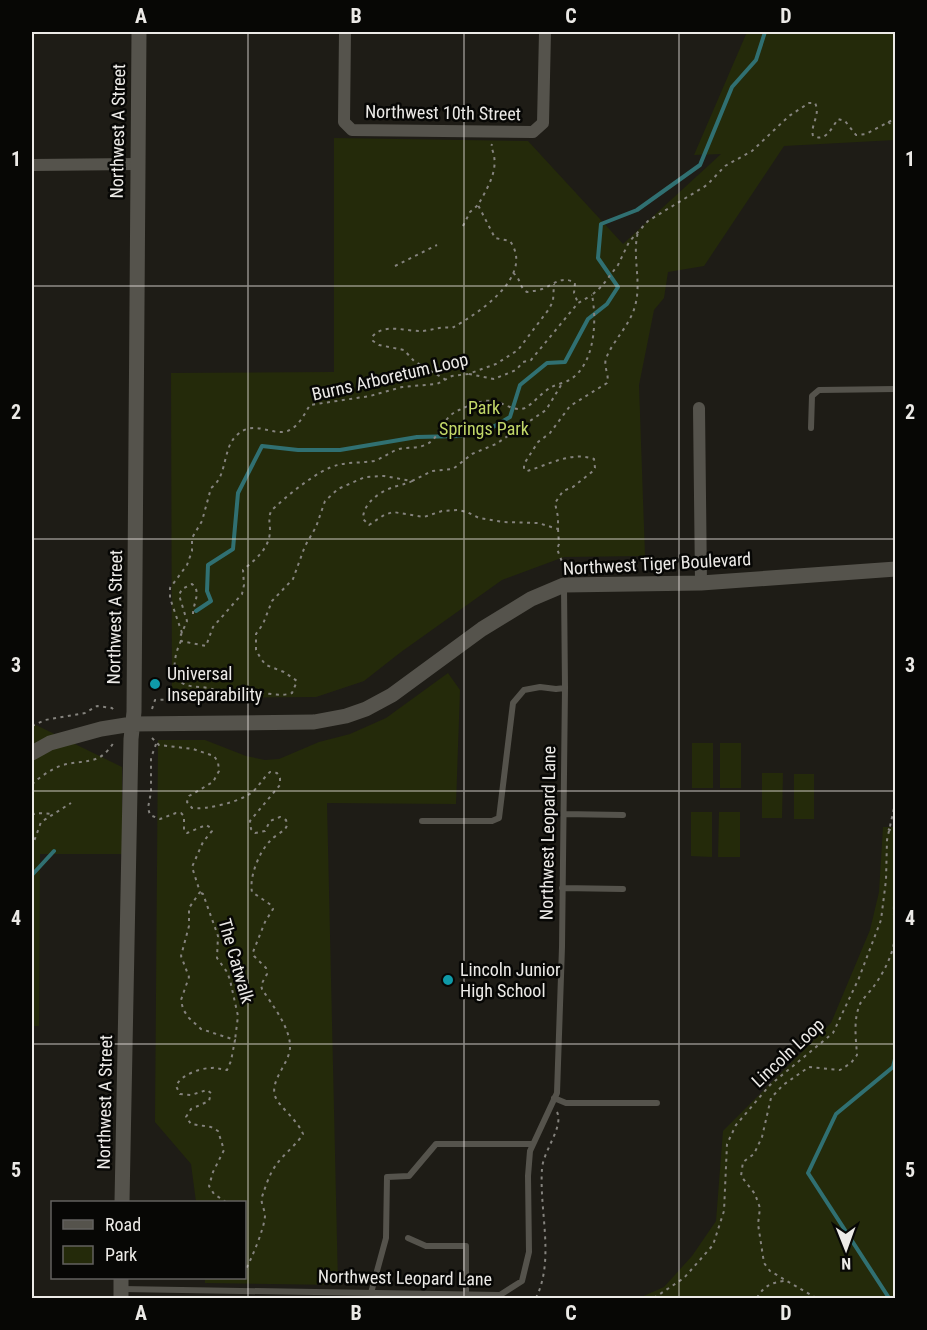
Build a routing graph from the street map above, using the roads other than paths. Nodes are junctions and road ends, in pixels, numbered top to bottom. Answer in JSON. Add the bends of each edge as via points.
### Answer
{"nodes":[{"id":1,"x":139,"y":32,"type":"edge"},
{"id":2,"x":345,"y":32,"type":"edge"},
{"id":3,"x":545,"y":32,"type":"edge"},
{"id":4,"x":136,"y":164,"type":"junction"},
{"id":5,"x":32,"y":165,"type":"edge"},
{"id":6,"x":896,"y":389,"type":"edge"},
{"id":7,"x":699,"y":408,"type":"dead end"},
{"id":8,"x":811,"y":428,"type":"dead end"},
{"id":9,"x":896,"y":569,"type":"edge"},
{"id":10,"x":565,"y":579,"type":"junction"},
{"id":11,"x":701,"y":583,"type":"junction"},
{"id":12,"x":565,"y":688,"type":"junction"},
{"id":13,"x":132,"y":724,"type":"junction"},
{"id":14,"x":32,"y":753,"type":"edge"},
{"id":15,"x":563,"y":814,"type":"junction"},
{"id":16,"x":623,"y":815,"type":"dead end"},
{"id":17,"x":422,"y":821,"type":"dead end"},
{"id":18,"x":562,"y":888,"type":"junction"},
{"id":19,"x":622,"y":889,"type":"dead end"},
{"id":20,"x":554,"y":1098,"type":"junction"},
{"id":21,"x":657,"y":1102,"type":"dead end"},
{"id":22,"x":533,"y":1144,"type":"junction"},
{"id":23,"x":122,"y":1201,"type":"edge"},
{"id":24,"x":408,"y":1238,"type":"dead end"},
{"id":25,"x":121,"y":1288,"type":"edge"},
{"id":26,"x":371,"y":1293,"type":"junction"},
{"id":27,"x":466,"y":1294,"type":"junction"}],
"edges":[{"from":1,"to":4,"type":"street","name":"Northwest A Street"},
{"from":2,"to":3,"type":"street","name":"Northwest 10th Street","via":[[344,122],[352,130],[533,132],[543,123]]},
{"from":4,"to":5,"type":"street"},
{"from":4,"to":13,"type":"street","name":"Northwest A Street"},
{"from":6,"to":8,"type":"lane","via":[[819,390],[812,396]]},
{"from":7,"to":11,"type":"street"},
{"from":9,"to":11,"type":"street","name":"Northwest Tiger Boulevard"},
{"from":10,"to":11,"type":"street","name":"Northwest Tiger Boulevard"},
{"from":10,"to":12,"type":"lane","name":"Northwest Leopard Lane"},
{"from":10,"to":13,"type":"street","name":"Northwest Tiger Boulevard","via":[[482,629],[392,695],[346,716],[314,722]]},
{"from":12,"to":15,"type":"lane","name":"Northwest Leopard Lane"},
{"from":12,"to":17,"type":"lane","via":[[524,690],[513,703],[499,818]]},
{"from":13,"to":14,"type":"street","name":"Northwest Tiger Boulevard","via":[[50,743]]},
{"from":13,"to":23,"type":"street","name":"Northwest A Street"},
{"from":15,"to":16,"type":"lane"},
{"from":15,"to":18,"type":"lane","name":"Northwest Leopard Lane"},
{"from":18,"to":19,"type":"lane"},
{"from":18,"to":20,"type":"lane","name":"Northwest Leopard Lane"},
{"from":20,"to":21,"type":"lane","via":[[566,1103]]},
{"from":20,"to":22,"type":"lane","name":"Northwest Leopard Lane"},
{"from":22,"to":26,"type":"lane","via":[[436,1144],[409,1176],[387,1177],[386,1238]]},
{"from":22,"to":27,"type":"lane","name":"Northwest Leopard Lane","via":[[528,1176],[529,1252],[522,1281],[500,1295]]},
{"from":24,"to":27,"type":"lane","via":[[426,1246],[466,1246]]},
{"from":25,"to":26,"type":"lane","name":"Northwest Leopard Lane"},
{"from":26,"to":27,"type":"lane","name":"Northwest Leopard Lane"}]}
